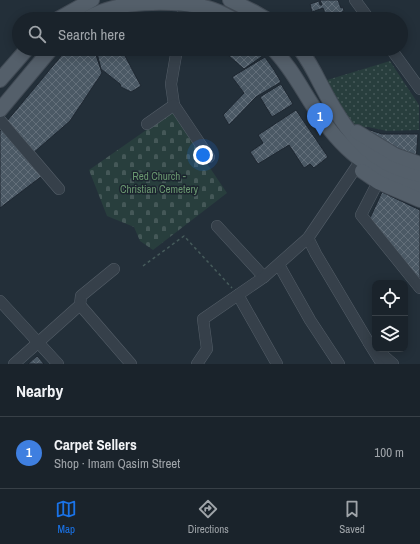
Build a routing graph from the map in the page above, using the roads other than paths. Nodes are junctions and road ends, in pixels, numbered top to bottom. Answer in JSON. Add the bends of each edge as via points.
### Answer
{"nodes":[{"id":1,"x":92,"y":0,"type":"edge"},
{"id":2,"x":355,"y":0,"type":"edge"},
{"id":3,"x":234,"y":1,"type":"edge"},
{"id":4,"x":184,"y":4,"type":"junction"},
{"id":5,"x":71,"y":12,"type":"edge"},
{"id":6,"x":101,"y":12,"type":"edge"},
{"id":7,"x":183,"y":12,"type":"edge"},
{"id":8,"x":216,"y":12,"type":"edge"},
{"id":9,"x":254,"y":12,"type":"edge"},
{"id":10,"x":364,"y":12,"type":"edge"},
{"id":11,"x":21,"y":56,"type":"edge"},
{"id":12,"x":42,"y":56,"type":"edge"},
{"id":13,"x":176,"y":56,"type":"edge"},
{"id":14,"x":279,"y":56,"type":"edge"},
{"id":15,"x":305,"y":56,"type":"edge"},
{"id":16,"x":396,"y":56,"type":"edge"},
{"id":17,"x":0,"y":80,"type":"edge"},
{"id":18,"x":420,"y":89,"type":"edge"},
{"id":19,"x":174,"y":105,"type":"junction"},
{"id":20,"x":0,"y":110,"type":"edge"},
{"id":21,"x":0,"y":120,"type":"edge"},
{"id":22,"x":344,"y":123,"type":"junction"},
{"id":23,"x":147,"y":124,"type":"dead end"},
{"id":24,"x":209,"y":157,"type":"dead end"},
{"id":25,"x":359,"y":163,"type":"junction"},
{"id":26,"x":420,"y":164,"type":"edge"},
{"id":27,"x":420,"y":175,"type":"edge"},
{"id":28,"x":378,"y":182,"type":"junction"},
{"id":29,"x":420,"y":187,"type":"edge"},
{"id":30,"x":59,"y":189,"type":"dead end"},
{"id":31,"x":420,"y":200,"type":"edge"},
{"id":32,"x":217,"y":226,"type":"dead end"},
{"id":33,"x":308,"y":238,"type":"junction"},
{"id":34,"x":279,"y":265,"type":"junction"},
{"id":35,"x":114,"y":269,"type":"dead end"},
{"id":36,"x":264,"y":277,"type":"junction"},
{"id":37,"x":420,"y":288,"type":"edge"},
{"id":38,"x":238,"y":295,"type":"junction"},
{"id":39,"x":0,"y":301,"type":"edge"},
{"id":40,"x":80,"y":305,"type":"junction"},
{"id":41,"x":39,"y":342,"type":"junction"},
{"id":42,"x":372,"y":343,"type":"edge"},
{"id":43,"x":377,"y":352,"type":"edge"},
{"id":44,"x":380,"y":352,"type":"edge"},
{"id":45,"x":14,"y":364,"type":"edge"},
{"id":46,"x":58,"y":364,"type":"edge"},
{"id":47,"x":131,"y":364,"type":"edge"},
{"id":48,"x":197,"y":364,"type":"edge"},
{"id":49,"x":277,"y":364,"type":"edge"},
{"id":50,"x":339,"y":364,"type":"edge"},
{"id":51,"x":382,"y":364,"type":"edge"},
{"id":52,"x":392,"y":364,"type":"edge"}],
"edges":[{"from":1,"to":5,"type":"main road"},
{"from":2,"to":10,"type":"street"},
{"from":3,"to":9,"type":"main road"},
{"from":4,"to":6,"type":"main road","via":[[147,2],[120,5]]},
{"from":4,"to":7,"type":"street"},
{"from":4,"to":8,"type":"main road","via":[[205,7]]},
{"from":11,"to":17,"type":"main road"},
{"from":12,"to":20,"type":"main road"},
{"from":13,"to":19,"type":"street","via":[[171,84]]},
{"from":14,"to":25,"type":"main road","via":[[327,128]]},
{"from":15,"to":22,"type":"main road"},
{"from":16,"to":18,"type":"street"},
{"from":19,"to":23,"type":"street"},
{"from":19,"to":24,"type":"street"},
{"from":21,"to":30,"type":"street"},
{"from":22,"to":26,"type":"main road","via":[[383,149]]},
{"from":22,"to":27,"type":"main road","via":[[364,148],[375,157],[392,166]]},
{"from":25,"to":28,"type":"main road","via":[[364,173]]},
{"from":25,"to":29,"type":"main road"},
{"from":25,"to":33,"type":"street"},
{"from":28,"to":31,"type":"main road"},
{"from":28,"to":37,"type":"street","via":[[361,215]]},
{"from":32,"to":36,"type":"street"},
{"from":33,"to":34,"type":"street"},
{"from":33,"to":42,"type":"street"},
{"from":34,"to":36,"type":"street"},
{"from":34,"to":50,"type":"street"},
{"from":35,"to":40,"type":"street","via":[[81,296]]},
{"from":36,"to":38,"type":"street"},
{"from":38,"to":48,"type":"street","via":[[203,319],[207,349]]},
{"from":38,"to":49,"type":"street"},
{"from":39,"to":41,"type":"street"},
{"from":40,"to":41,"type":"street"},
{"from":40,"to":47,"type":"street"},
{"from":41,"to":45,"type":"street"},
{"from":41,"to":46,"type":"street"},
{"from":43,"to":51,"type":"street"},
{"from":44,"to":52,"type":"street"}]}
